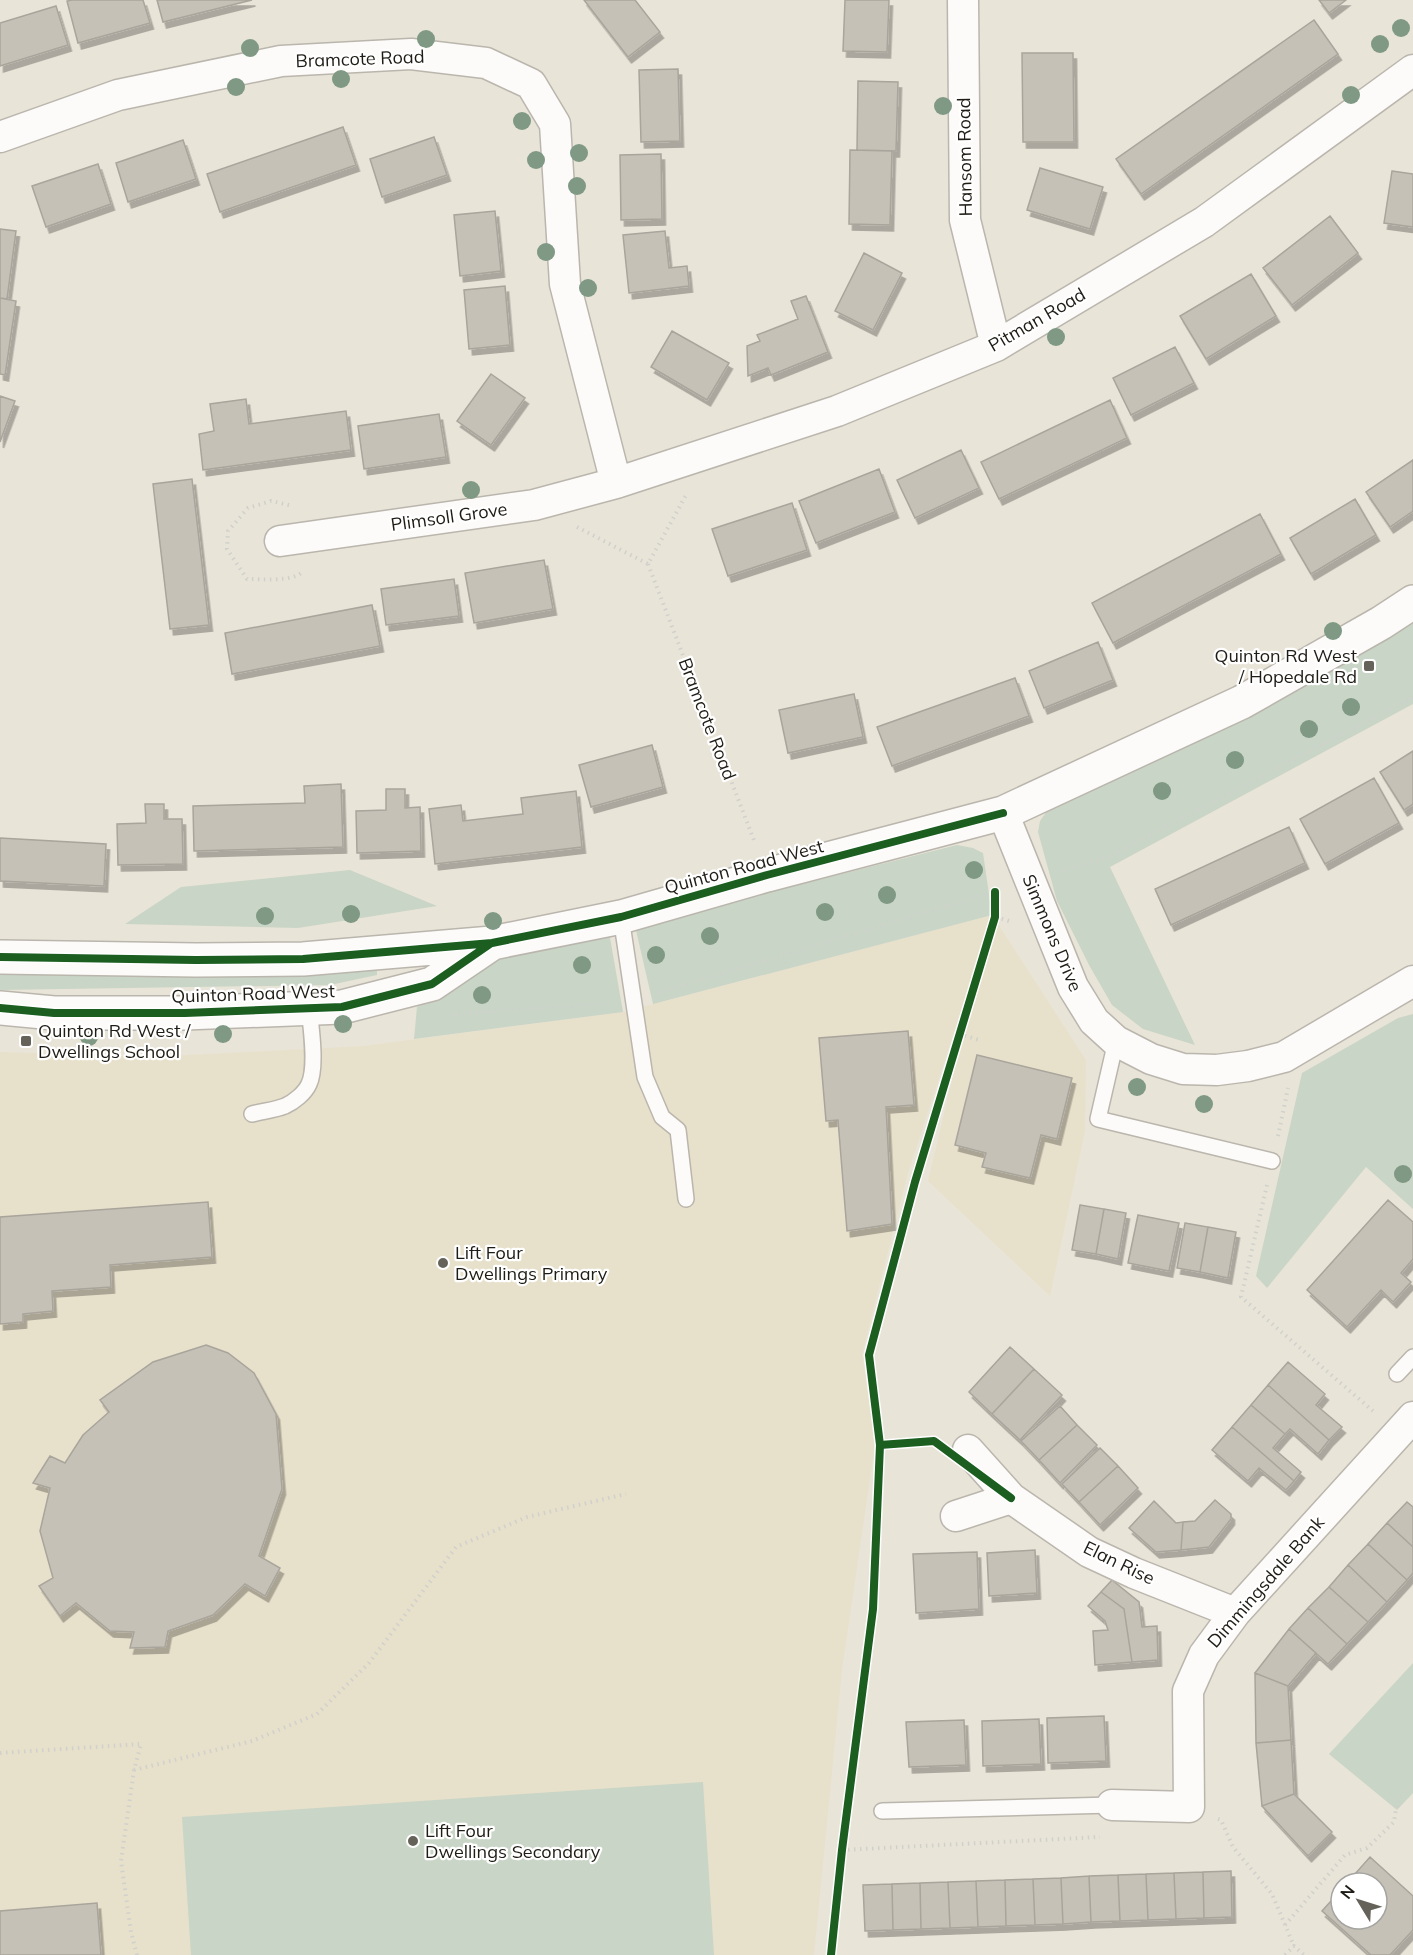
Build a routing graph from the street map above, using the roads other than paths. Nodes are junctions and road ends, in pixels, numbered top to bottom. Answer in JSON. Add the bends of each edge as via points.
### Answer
{"nodes":[{"id":1,"x":963,"y":0,"type":"edge"},
{"id":2,"x":1413,"y":70,"type":"edge"},
{"id":3,"x":0,"y":137,"type":"edge"},
{"id":4,"x":996,"y":345,"type":"junction"},
{"id":5,"x":616,"y":483,"type":"junction"},
{"id":6,"x":280,"y":541,"type":"dead end"},
{"id":7,"x":1413,"y":602,"type":"edge"},
{"id":8,"x":1003,"y":813,"type":"junction"},
{"id":9,"x":621,"y":917,"type":"junction"},
{"id":10,"x":492,"y":943,"type":"junction"},
{"id":11,"x":0,"y":957,"type":"edge"},
{"id":12,"x":1413,"y":981,"type":"edge"},
{"id":13,"x":0,"y":1008,"type":"edge"},
{"id":14,"x":309,"y":1008,"type":"junction"},
{"id":15,"x":1116,"y":1041,"type":"junction"},
{"id":16,"x":252,"y":1114,"type":"dead end"},
{"id":17,"x":1272,"y":1161,"type":"road end"},
{"id":18,"x":686,"y":1199,"type":"dead end"},
{"id":19,"x":1413,"y":1357,"type":"edge"},
{"id":20,"x":1397,"y":1374,"type":"dead end"},
{"id":21,"x":1406,"y":1425,"type":"edge"},
{"id":22,"x":956,"y":1449,"type":"road end"},
{"id":23,"x":1011,"y":1498,"type":"junction"},
{"id":24,"x":956,"y":1516,"type":"dead end"},
{"id":25,"x":1235,"y":1613,"type":"junction"},
{"id":26,"x":1112,"y":1805,"type":"joint"},
{"id":27,"x":882,"y":1811,"type":"dead end"}],
"edges":[{"from":1,"to":4,"type":"street","name":"Hansom Road","via":[[965,220]]},
{"from":2,"to":4,"type":"street","name":"Pitman Road","via":[[1204,222]]},
{"from":3,"to":5,"type":"street","name":"Bramcote Road","via":[[118,95],[281,61],[411,54],[486,63],[531,84],[555,124],[566,284]]},
{"from":4,"to":5,"type":"street","name":"Pitman Road","via":[[837,411]]},
{"from":5,"to":6,"type":"street","name":"Plimsoll Grove","via":[[534,504]]},
{"from":7,"to":8,"type":"street","name":"Quinton Road West","via":[[1242,702]]},
{"from":8,"to":9,"type":"street","name":"Quinton Road West"},
{"from":8,"to":15,"type":"street","name":"Simmons Drive","via":[[1073,987],[1094,1021]]},
{"from":9,"to":10,"type":"street","name":"Quinton Road West"},
{"from":9,"to":18,"type":"lane","via":[[645,1077],[662,1117],[678,1130]]},
{"from":10,"to":11,"type":"street","name":"Quinton Road West","via":[[303,959]]},
{"from":10,"to":14,"type":"street","name":"Quinton Road West","via":[[432,984],[342,1007]]},
{"from":12,"to":15,"type":"street","name":"Simmons Drive","via":[[1284,1057],[1248,1066],[1183,1069],[1151,1059]]},
{"from":13,"to":14,"type":"street","name":"Quinton Road West","via":[[54,1013]]},
{"from":14,"to":16,"type":"lane","via":[[309,1083],[297,1099]]},
{"from":15,"to":17,"type":"lane","via":[[1098,1119]]},
{"from":19,"to":20,"type":"lane"},
{"from":21,"to":25,"type":"street","name":"Dimmingsdale Bank"},
{"from":22,"to":23,"type":"street","name":"Elan Rise"},
{"from":23,"to":24,"type":"street"},
{"from":23,"to":25,"type":"street","name":"Elan Rise","via":[[1089,1552]]},
{"from":25,"to":26,"type":"street","name":"Dimmingsdale Bank","via":[[1204,1656],[1188,1691],[1189,1807]]},
{"from":26,"to":27,"type":"lane"}]}
